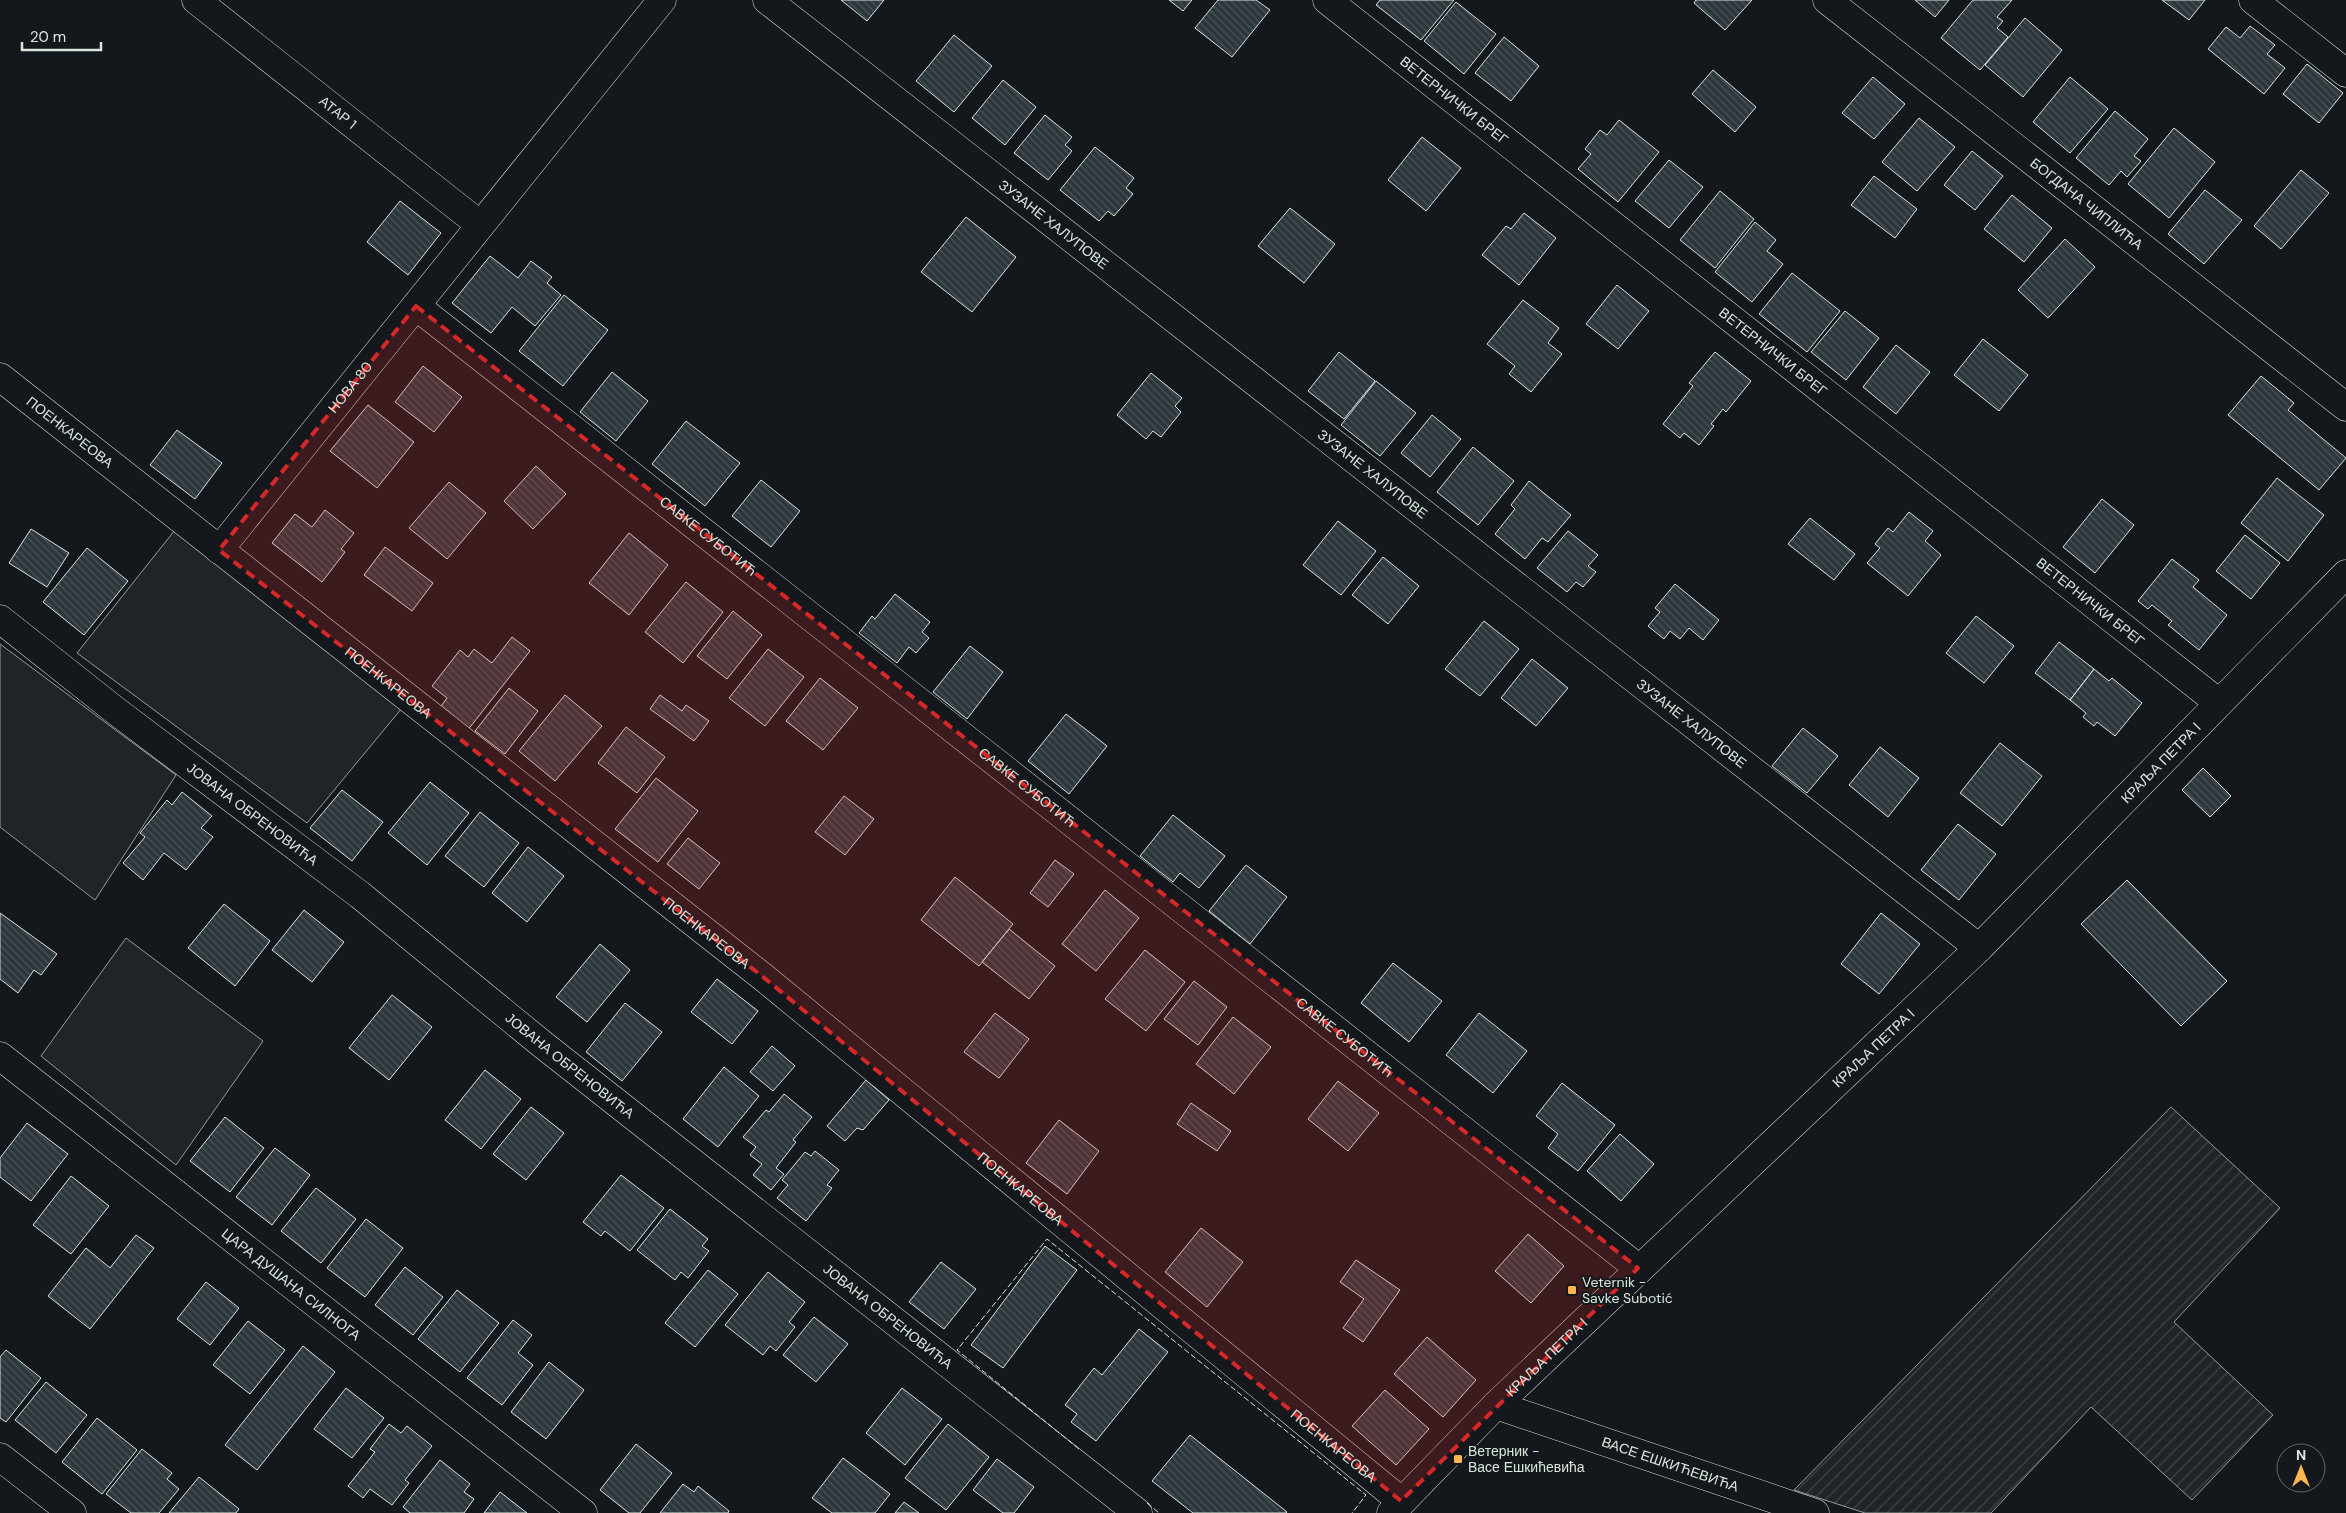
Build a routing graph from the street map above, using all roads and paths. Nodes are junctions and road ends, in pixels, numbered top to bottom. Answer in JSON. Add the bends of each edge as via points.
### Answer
{"nodes":[{"id":1,"x":196,"y":0,"type":"edge"},
{"id":2,"x":662,"y":0,"type":"edge"},
{"id":3,"x":767,"y":0,"type":"edge"},
{"id":4,"x":1327,"y":0,"type":"edge"},
{"id":5,"x":1827,"y":0,"type":"edge"},
{"id":6,"x":2254,"y":0,"type":"edge"},
{"id":7,"x":2346,"y":73,"type":"edge"},
{"id":8,"x":479,"y":224,"type":"junction"},
{"id":9,"x":416,"y":306,"type":"junction"},
{"id":10,"x":0,"y":377,"type":"edge"},
{"id":11,"x":2346,"y":407,"type":"edge"},
{"id":12,"x":220,"y":550,"type":"junction"},
{"id":13,"x":2346,"y":574,"type":"edge"},
{"id":14,"x":0,"y":619,"type":"edge"},
{"id":15,"x":2219,"y":702,"type":"junction"},
{"id":16,"x":1979,"y":948,"type":"junction"},
{"id":17,"x":0,"y":1056,"type":"edge"},
{"id":18,"x":1638,"y":1268,"type":"junction"},
{"id":19,"x":1496,"y":1405,"type":"junction"},
{"id":20,"x":0,"y":1457,"type":"edge"},
{"id":21,"x":1396,"y":1507,"type":"edge"},
{"id":22,"x":72,"y":1513,"type":"edge"},
{"id":23,"x":583,"y":1513,"type":"edge"},
{"id":24,"x":1138,"y":1513,"type":"edge"},
{"id":25,"x":1816,"y":1513,"type":"edge"}],
"edges":[{"from":1,"to":8,"type":"street","name":"АТАР 1"},
{"from":2,"to":8,"type":"street","name":"НОВА 80"},
{"from":3,"to":16,"type":"street","name":"ЗУЗАНЕ ХАЛУПОВЕ"},
{"from":4,"to":15,"type":"street","name":"ВЕТЕРНИЧКИ БРЕГ"},
{"from":5,"to":11,"type":"street","name":"БОГДАНА ЧИПЛИЋА"},
{"from":6,"to":7,"type":"street"},
{"from":8,"to":9,"type":"street","name":"НОВА 80"},
{"from":9,"to":12,"type":"street","name":"НОВА 80"},
{"from":9,"to":18,"type":"street","name":"САВКЕ СУБОТИЋ"},
{"from":10,"to":12,"type":"street","name":"ПОЕНКАРЕОВА"},
{"from":12,"to":21,"type":"street","name":"ПОЕНКАРЕОВА","via":[[763,978]]},
{"from":13,"to":15,"type":"street","name":"КРАЉА ПЕТРА I"},
{"from":14,"to":24,"type":"street","name":"ЈОВАНА ОБРЕНОВИЋА","via":[[360,895],[542,1044]]},
{"from":15,"to":16,"type":"street","name":"КРАЉА ПЕТРА I"},
{"from":16,"to":18,"type":"street","name":"КРАЉА ПЕТРА I"},
{"from":17,"to":23,"type":"street","name":"ЦАРА ДУШАНА СИЛНОГА"},
{"from":18,"to":19,"type":"street","name":"КРАЉА ПЕТРА I"},
{"from":19,"to":21,"type":"street","name":"КРАЉА ПЕТРА I"},
{"from":19,"to":25,"type":"street","name":"ВАСЕ ЕШКИЋЕВИЋА"},
{"from":20,"to":22,"type":"street"}]}
